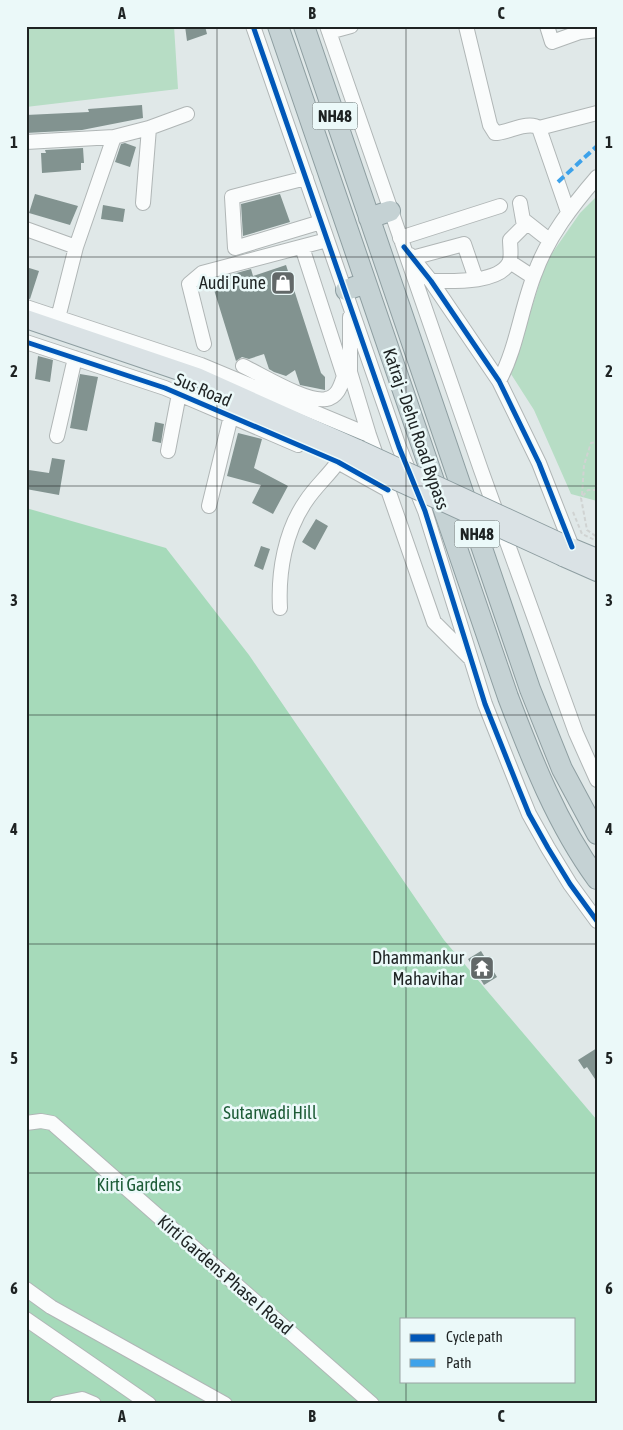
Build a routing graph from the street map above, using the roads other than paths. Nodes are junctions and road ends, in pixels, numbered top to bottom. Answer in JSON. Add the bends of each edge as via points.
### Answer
{"nodes":[{"id":1,"x":253,"y":26,"type":"edge"},
{"id":2,"x":278,"y":26,"type":"edge"},
{"id":3,"x":304,"y":26,"type":"edge"},
{"id":4,"x":351,"y":26,"type":"edge"},
{"id":5,"x":466,"y":26,"type":"edge"},
{"id":6,"x":547,"y":26,"type":"edge"},
{"id":7,"x":328,"y":29,"type":"edge"},
{"id":8,"x":597,"y":30,"type":"edge"},
{"id":9,"x":597,"y":113,"type":"edge"},
{"id":10,"x":187,"y":114,"type":"dead end"},
{"id":11,"x":149,"y":128,"type":"junction"},
{"id":12,"x":540,"y":128,"type":"junction"},
{"id":13,"x":114,"y":137,"type":"junction"},
{"id":14,"x":26,"y":142,"type":"edge"},
{"id":15,"x":597,"y":177,"type":"edge"},
{"id":16,"x":306,"y":178,"type":"junction"},
{"id":17,"x":142,"y":203,"type":"dead end"},
{"id":18,"x":520,"y":203,"type":"dead end"},
{"id":19,"x":500,"y":206,"type":"dead end"},
{"id":20,"x":390,"y":211,"type":"junction"},
{"id":21,"x":568,"y":212,"type":"junction"},
{"id":22,"x":369,"y":218,"type":"junction"},
{"id":23,"x":524,"y":221,"type":"junction"},
{"id":24,"x":321,"y":222,"type":"junction"},
{"id":25,"x":461,"y":226,"type":"dead end"},
{"id":26,"x":26,"y":229,"type":"edge"},
{"id":27,"x":544,"y":236,"type":"dead end"},
{"id":28,"x":327,"y":240,"type":"junction"},
{"id":29,"x":404,"y":246,"type":"junction"},
{"id":30,"x":76,"y":247,"type":"junction"},
{"id":31,"x":302,"y":247,"type":"junction"},
{"id":32,"x":510,"y":262,"type":"junction"},
{"id":33,"x":533,"y":277,"type":"junction"},
{"id":34,"x":476,"y":279,"type":"junction"},
{"id":35,"x":430,"y":281,"type":"junction"},
{"id":36,"x":366,"y":283,"type":"junction"},
{"id":37,"x":348,"y":298,"type":"junction"},
{"id":38,"x":26,"y":307,"type":"edge"},
{"id":39,"x":58,"y":318,"type":"junction"},
{"id":40,"x":26,"y":319,"type":"edge"},
{"id":41,"x":26,"y":330,"type":"edge"},
{"id":42,"x":26,"y":342,"type":"edge"},
{"id":43,"x":204,"y":344,"type":"dead end"},
{"id":44,"x":75,"y":358,"type":"junction"},
{"id":45,"x":243,"y":366,"type":"dead end"},
{"id":46,"x":499,"y":381,"type":"junction"},
{"id":47,"x":178,"y":394,"type":"junction"},
{"id":48,"x":231,"y":416,"type":"junction"},
{"id":49,"x":369,"y":435,"type":"junction"},
{"id":50,"x":57,"y":436,"type":"dead end"},
{"id":51,"x":168,"y":451,"type":"dead end"},
{"id":52,"x":349,"y":458,"type":"junction"},
{"id":53,"x":388,"y":490,"type":"junction"},
{"id":54,"x":210,"y":506,"type":"dead end"},
{"id":55,"x":568,"y":550,"type":"junction"},
{"id":56,"x":597,"y":558,"type":"edge"},
{"id":57,"x":597,"y":572,"type":"edge"},
{"id":58,"x":280,"y":608,"type":"dead end"},
{"id":59,"x":470,"y":659,"type":"junction"},
{"id":60,"x":597,"y":780,"type":"edge"},
{"id":61,"x":597,"y":834,"type":"edge"},
{"id":62,"x":597,"y":879,"type":"edge"},
{"id":63,"x":597,"y":920,"type":"edge"},
{"id":64,"x":26,"y":1123,"type":"edge"},
{"id":65,"x":26,"y":1289,"type":"edge"},
{"id":66,"x":26,"y":1319,"type":"edge"},
{"id":67,"x":57,"y":1404,"type":"edge"},
{"id":68,"x":94,"y":1404,"type":"edge"},
{"id":69,"x":149,"y":1404,"type":"edge"},
{"id":70,"x":225,"y":1404,"type":"edge"},
{"id":71,"x":372,"y":1404,"type":"edge"}],
"edges":[{"from":1,"to":16,"type":"street"},
{"from":2,"to":36,"type":"highway","name":"Katraj - Dehu Road Bypass","number":"NH48"},
{"from":3,"to":22,"type":"highway","name":"Katraj - Dehu Road Bypass","number":"NH48"},
{"from":4,"to":7,"type":"street"},
{"from":5,"to":12,"type":"street","via":[[490,125],[495,133],[531,125]]},
{"from":6,"to":8,"type":"street","via":[[552,42]]},
{"from":7,"to":20,"type":"street"},
{"from":9,"to":12,"type":"street"},
{"from":10,"to":11,"type":"street"},
{"from":11,"to":13,"type":"street"},
{"from":11,"to":17,"type":"street"},
{"from":12,"to":21,"type":"street"},
{"from":13,"to":14,"type":"street"},
{"from":13,"to":30,"type":"street"},
{"from":15,"to":21,"type":"street"},
{"from":16,"to":24,"type":"street"},
{"from":16,"to":24,"type":"street","via":[[232,197],[235,248]]},
{"from":18,"to":23,"type":"street"},
{"from":19,"to":29,"type":"street"},
{"from":20,"to":22,"type":"highway"},
{"from":20,"to":29,"type":"street"},
{"from":21,"to":33,"type":"street"},
{"from":22,"to":61,"type":"highway","name":"Katraj - Dehu Road Bypass","number":"NH48","via":[[530,689],[562,769]]},
{"from":23,"to":27,"type":"street"},
{"from":23,"to":32,"type":"street","via":[[524,226],[510,240]]},
{"from":24,"to":28,"type":"street"},
{"from":25,"to":29,"type":"street"},
{"from":26,"to":30,"type":"street"},
{"from":28,"to":31,"type":"street"},
{"from":28,"to":37,"type":"street"},
{"from":29,"to":34,"type":"street","via":[[464,244]]},
{"from":29,"to":35,"type":"street"},
{"from":29,"to":60,"type":"street","via":[[556,679]]},
{"from":30,"to":39,"type":"street"},
{"from":31,"to":43,"type":"street","via":[[202,273],[189,284]]},
{"from":31,"to":45,"type":"street","via":[[344,376],[338,392],[328,399],[313,399]]},
{"from":32,"to":33,"type":"street"},
{"from":32,"to":34,"type":"street","via":[[503,271]]},
{"from":33,"to":46,"type":"street","via":[[507,367]]},
{"from":34,"to":35,"type":"street"},
{"from":35,"to":46,"type":"street"},
{"from":36,"to":37,"type":"highway"},
{"from":36,"to":62,"type":"highway","name":"Katraj - Dehu Road Bypass","number":"NH48","via":[[528,751],[552,802]]},
{"from":37,"to":49,"type":"street","via":[[350,372]]},
{"from":37,"to":59,"type":"street","via":[[399,447],[425,511]]},
{"from":38,"to":39,"type":"street","name":"Sus Road"},
{"from":39,"to":49,"type":"street","name":"Sus Road","via":[[219,371]]},
{"from":40,"to":52,"type":"main road","via":[[197,377]]},
{"from":41,"to":52,"type":"main road","via":[[120,360],[200,391]]},
{"from":42,"to":44,"type":"street","name":"Sus Road"},
{"from":44,"to":47,"type":"street","name":"Sus Road"},
{"from":44,"to":50,"type":"street"},
{"from":46,"to":55,"type":"street","via":[[539,463],[562,520]]},
{"from":47,"to":48,"type":"street","name":"Sus Road"},
{"from":47,"to":51,"type":"street"},
{"from":48,"to":52,"type":"street","name":"Sus Road"},
{"from":48,"to":54,"type":"street"},
{"from":49,"to":53,"type":"street"},
{"from":52,"to":53,"type":"street","name":"Sus Road"},
{"from":52,"to":55,"type":"main road","bridge":true},
{"from":52,"to":58,"type":"street","via":[[306,501],[290,536],[278,586]]},
{"from":53,"to":59,"type":"street","via":[[434,622]]},
{"from":55,"to":56,"type":"main road"},
{"from":55,"to":57,"type":"main road"},
{"from":59,"to":63,"type":"street","via":[[484,704],[529,814],[570,884]]},
{"from":64,"to":71,"type":"street","name":"Kirti Gardens Phase I Road","via":[[52,1123]]},
{"from":65,"to":70,"type":"street","via":[[51,1307]]},
{"from":66,"to":69,"type":"street"},
{"from":67,"to":68,"type":"street","via":[[82,1399]]}]}
